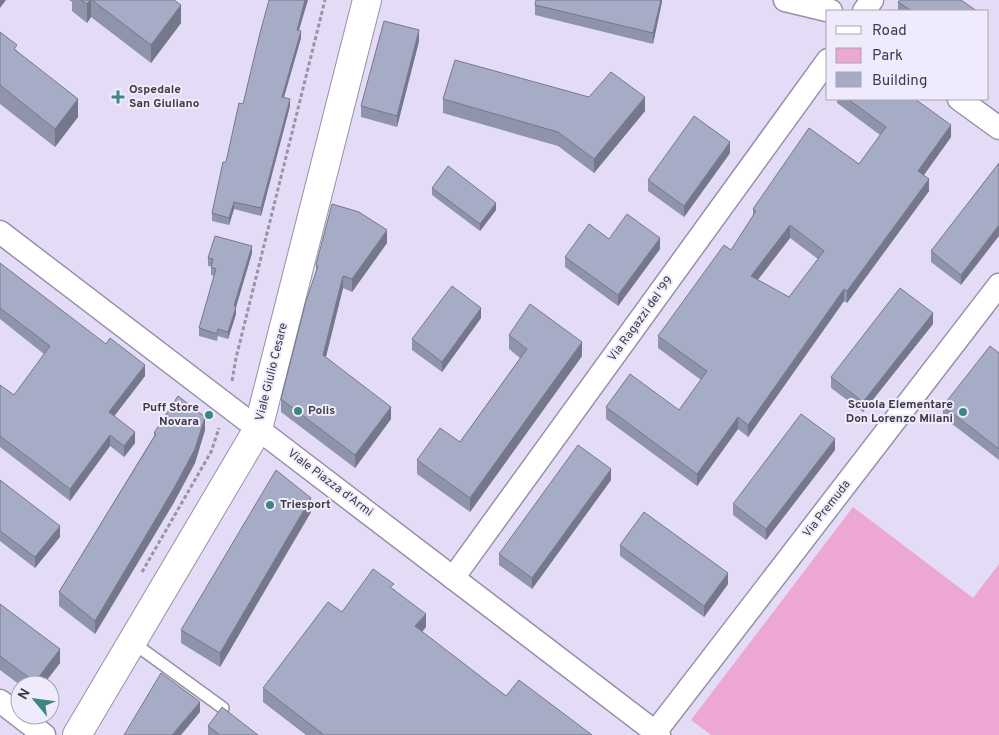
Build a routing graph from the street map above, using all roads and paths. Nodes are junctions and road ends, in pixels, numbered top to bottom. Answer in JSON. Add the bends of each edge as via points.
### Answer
{"nodes":[{"id":1,"x":325,"y":0,"type":"edge"},
{"id":2,"x":367,"y":0,"type":"edge"},
{"id":3,"x":785,"y":0,"type":"edge"},
{"id":4,"x":827,"y":10,"type":"edge"},
{"id":5,"x":826,"y":63,"type":"edge"},
{"id":6,"x":960,"y":100,"type":"edge"},
{"id":7,"x":999,"y":128,"type":"edge"},
{"id":8,"x":0,"y":232,"type":"edge"},
{"id":9,"x":999,"y":285,"type":"edge"},
{"id":10,"x":231,"y":382,"type":"dead end"},
{"id":11,"x":219,"y":428,"type":"dead end"},
{"id":12,"x":258,"y":429,"type":"junction"},
{"id":13,"x":141,"y":573,"type":"dead end"},
{"id":14,"x":454,"y":578,"type":"junction"},
{"id":15,"x":132,"y":642,"type":"junction"},
{"id":16,"x":0,"y":701,"type":"edge"},
{"id":17,"x":223,"y":708,"type":"edge"},
{"id":18,"x":656,"y":734,"type":"edge"},
{"id":19,"x":44,"y":735,"type":"edge"},
{"id":20,"x":77,"y":735,"type":"edge"}],
"edges":[{"from":1,"to":10,"type":"path"},
{"from":2,"to":12,"type":"main road","name":"Viale Giulio Cesare"},
{"from":3,"to":4,"type":"street"},
{"from":5,"to":14,"type":"street","name":"Via Ragazzi del '99"},
{"from":6,"to":7,"type":"street"},
{"from":8,"to":12,"type":"street","name":"Viale Piazza d'Armi"},
{"from":9,"to":18,"type":"street","name":"Via Premuda"},
{"from":11,"to":13,"type":"path","via":[[211,452]]},
{"from":12,"to":14,"type":"street","name":"Viale Piazza d'Armi"},
{"from":12,"to":15,"type":"main road","name":"Viale Giulio Cesare"},
{"from":14,"to":18,"type":"street","name":"Viale Piazza d'Armi"},
{"from":15,"to":17,"type":"lane"},
{"from":15,"to":20,"type":"main road","name":"Viale Giulio Cesare"},
{"from":16,"to":19,"type":"street"}]}
